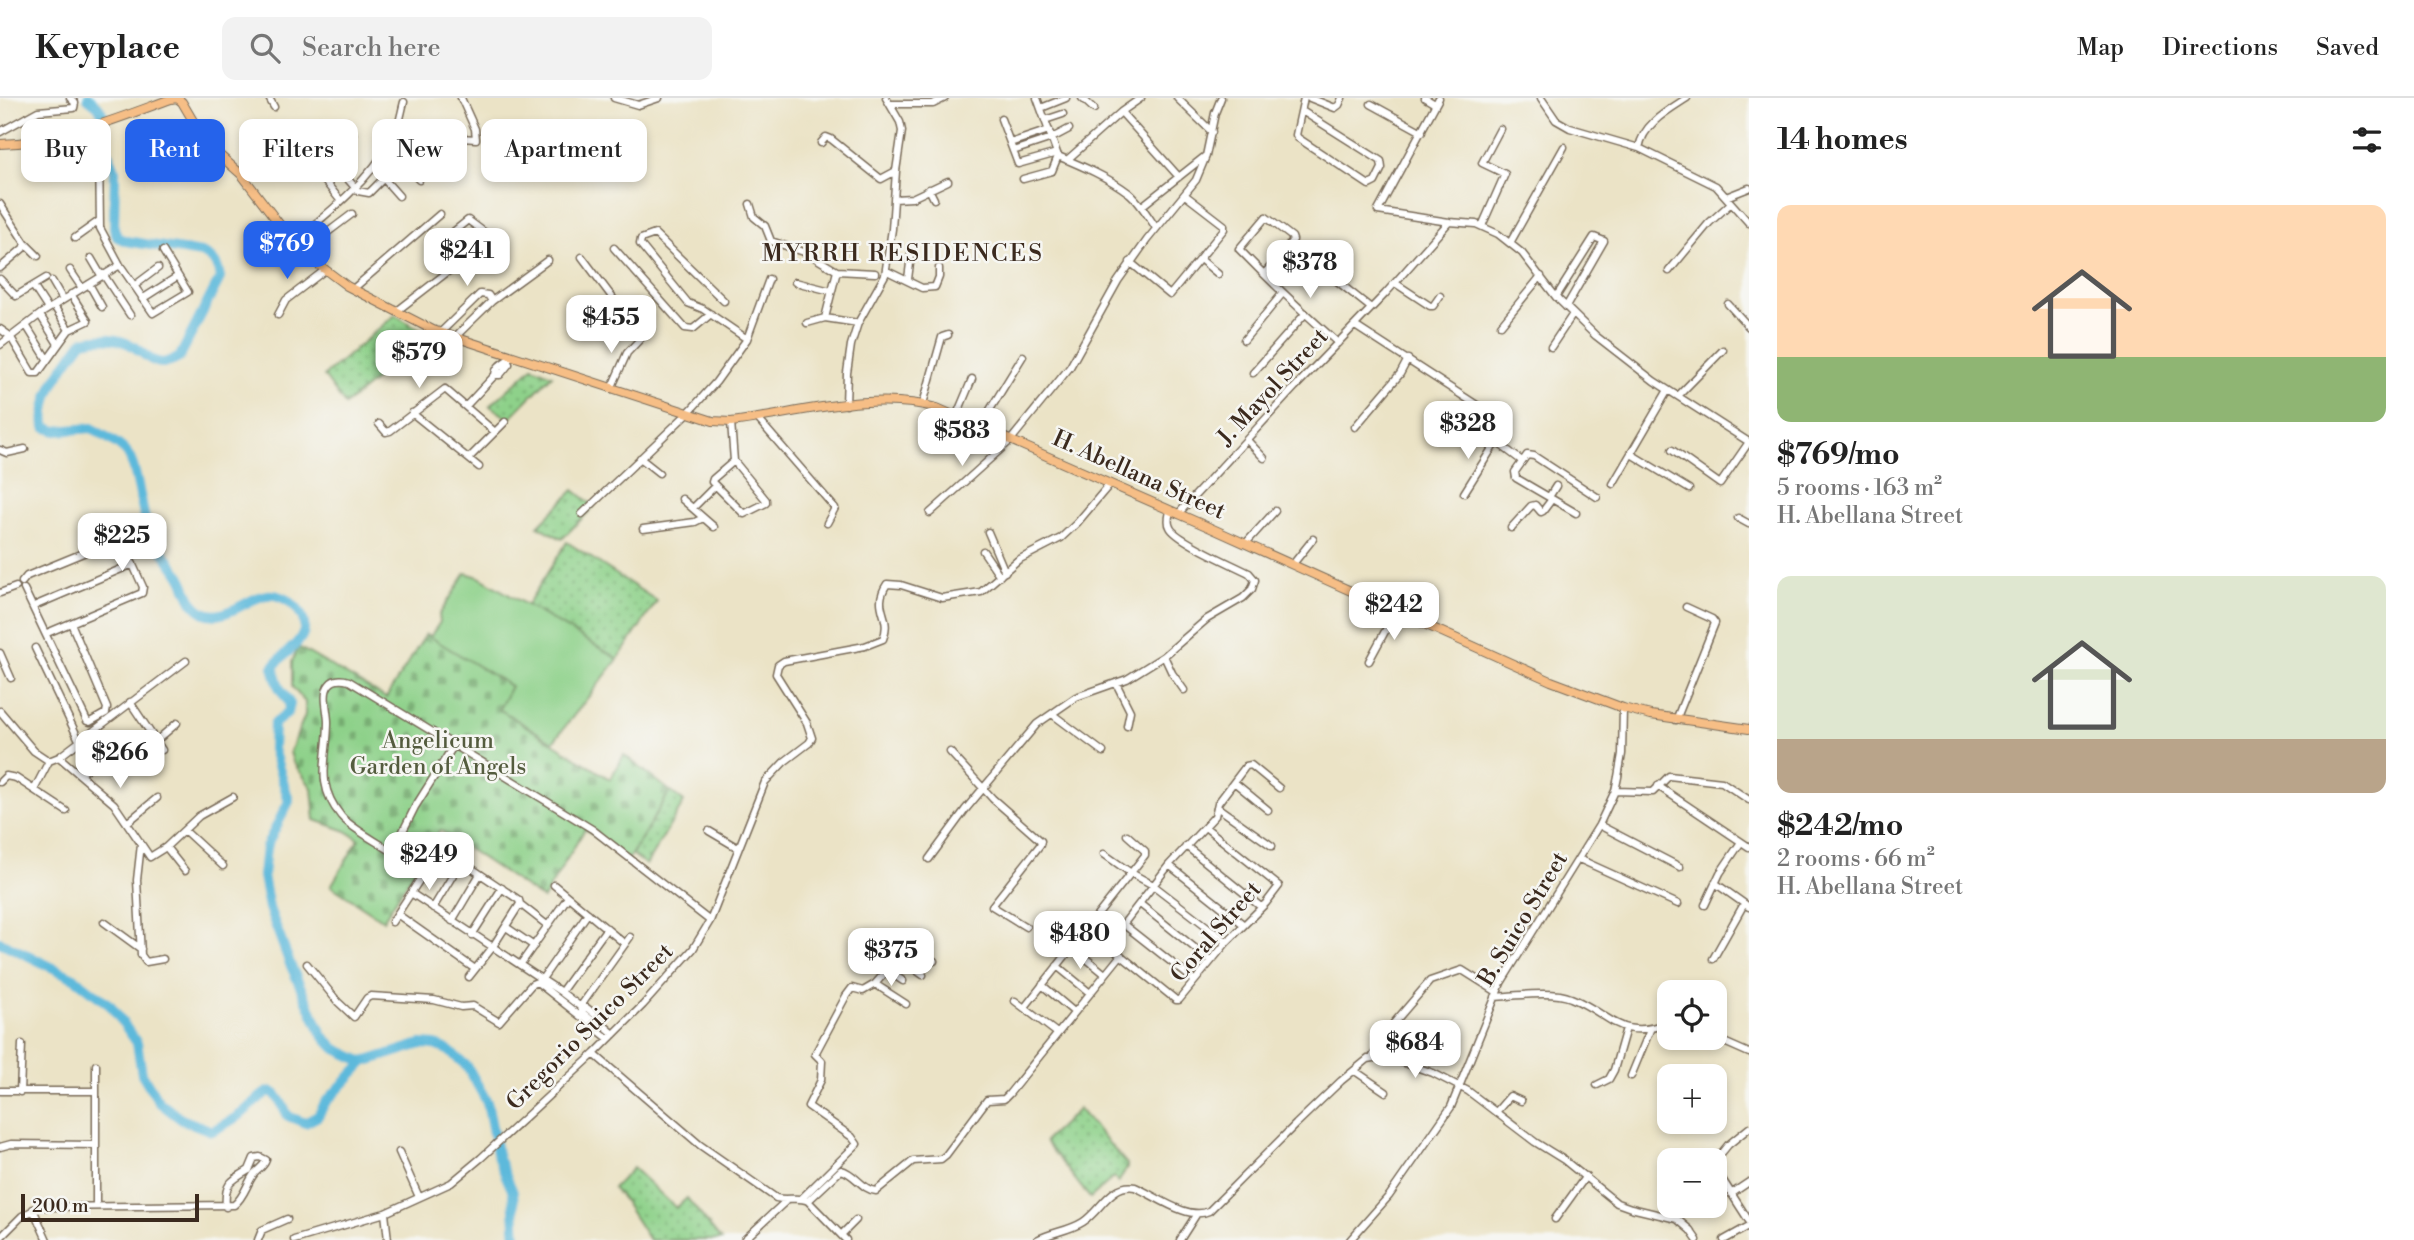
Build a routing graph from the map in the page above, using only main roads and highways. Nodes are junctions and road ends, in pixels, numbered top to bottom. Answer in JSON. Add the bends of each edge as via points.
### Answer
{"nodes":[{"id":1,"x":171,"y":98,"type":"edge"},
{"id":2,"x":177,"y":99,"type":"edge"},
{"id":3,"x":0,"y":144,"type":"edge"},
{"id":4,"x":1749,"y":729,"type":"edge"}],
"edges":[{"from":1,"to":2,"type":"main road"},
{"from":1,"to":3,"type":"main road","via":[[84,129],[27,144]]},
{"from":2,"to":4,"type":"main road","name":"H. Abellana Street","via":[[206,144],[242,175],[303,251],[353,289],[440,333],[713,421],[846,405],[923,404],[1551,681],[1623,708]]}]}
